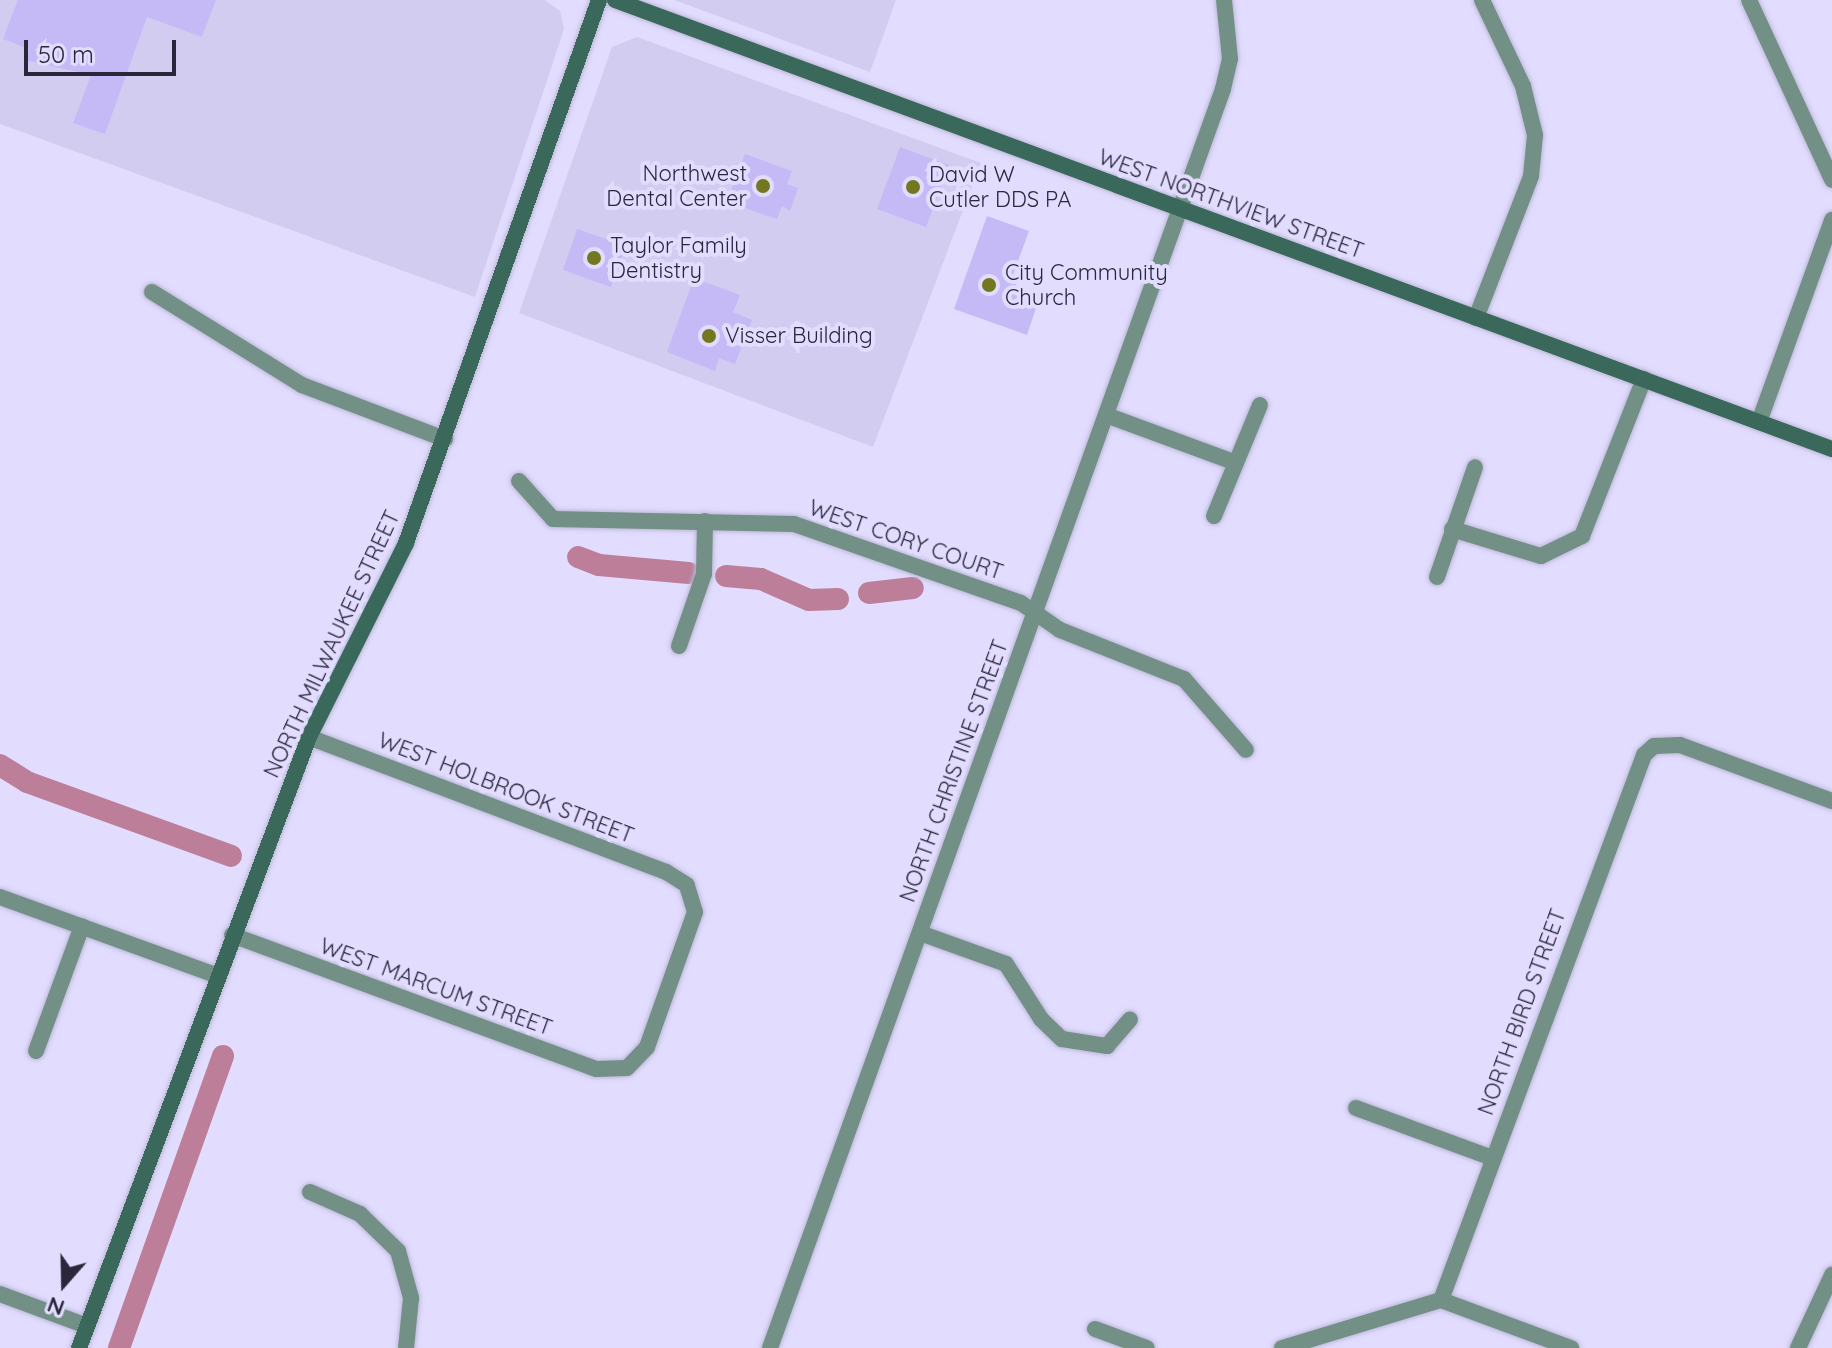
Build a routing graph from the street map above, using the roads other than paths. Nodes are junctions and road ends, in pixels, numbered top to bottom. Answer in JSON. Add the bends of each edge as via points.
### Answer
{"nodes":[{"id":1,"x":599,"y":0,"type":"edge"},
{"id":2,"x":615,"y":0,"type":"edge"},
{"id":3,"x":1224,"y":0,"type":"edge"},
{"id":4,"x":1482,"y":0,"type":"edge"},
{"id":5,"x":1749,"y":0,"type":"edge"},
{"id":6,"x":1832,"y":180,"type":"edge"},
{"id":7,"x":1181,"y":209,"type":"junction"},
{"id":8,"x":1832,"y":220,"type":"edge"},
{"id":9,"x":152,"y":292,"type":"dead end"},
{"id":10,"x":1476,"y":318,"type":"junction"},
{"id":11,"x":1644,"y":379,"type":"junction"},
{"id":12,"x":1260,"y":405,"type":"dead end"},
{"id":13,"x":1106,"y":415,"type":"junction"},
{"id":14,"x":1759,"y":422,"type":"junction"},
{"id":15,"x":445,"y":439,"type":"junction"},
{"id":16,"x":1832,"y":449,"type":"edge"},
{"id":17,"x":1234,"y":462,"type":"junction"},
{"id":18,"x":1475,"y":467,"type":"dead end"},
{"id":19,"x":519,"y":481,"type":"dead end"},
{"id":20,"x":1214,"y":516,"type":"dead end"},
{"id":21,"x":705,"y":521,"type":"junction"},
{"id":22,"x":1452,"y":529,"type":"junction"},
{"id":23,"x":1437,"y":577,"type":"dead end"},
{"id":24,"x":1034,"y":612,"type":"junction"},
{"id":25,"x":679,"y":646,"type":"dead end"},
{"id":26,"x":309,"y":737,"type":"junction"},
{"id":27,"x":1246,"y":750,"type":"dead end"},
{"id":28,"x":1832,"y":801,"type":"edge"},
{"id":29,"x":0,"y":897,"type":"edge"},
{"id":30,"x":82,"y":926,"type":"junction"},
{"id":31,"x":920,"y":933,"type":"junction"},
{"id":32,"x":232,"y":935,"type":"junction"},
{"id":33,"x":216,"y":975,"type":"junction"},
{"id":34,"x":1130,"y":1020,"type":"dead end"},
{"id":35,"x":36,"y":1051,"type":"dead end"},
{"id":36,"x":627,"y":1068,"type":"joint"},
{"id":37,"x":1356,"y":1108,"type":"dead end"},
{"id":38,"x":1493,"y":1158,"type":"junction"},
{"id":39,"x":310,"y":1192,"type":"dead end"},
{"id":40,"x":1832,"y":1275,"type":"edge"},
{"id":41,"x":0,"y":1294,"type":"edge"},
{"id":42,"x":1441,"y":1300,"type":"junction"},
{"id":43,"x":87,"y":1326,"type":"junction"},
{"id":44,"x":1095,"y":1329,"type":"dead end"},
{"id":45,"x":79,"y":1348,"type":"edge"},
{"id":46,"x":406,"y":1348,"type":"edge"},
{"id":47,"x":770,"y":1348,"type":"edge"},
{"id":48,"x":1147,"y":1348,"type":"edge"},
{"id":49,"x":1282,"y":1348,"type":"edge"},
{"id":50,"x":1571,"y":1348,"type":"edge"},
{"id":51,"x":1798,"y":1348,"type":"edge"}],
"edges":[{"from":1,"to":15,"type":"main road","name":"NORTH MILWAUKEE STREET"},
{"from":2,"to":7,"type":"main road","name":"WEST NORTHVIEW STREET"},
{"from":3,"to":7,"type":"street","name":"NORTH CHRISTINE STREET","via":[[1230,59]]},
{"from":4,"to":10,"type":"street","via":[[1523,86],[1535,135],[1531,176]]},
{"from":5,"to":6,"type":"street"},
{"from":7,"to":10,"type":"main road","name":"WEST NORTHVIEW STREET"},
{"from":7,"to":13,"type":"street","name":"NORTH CHRISTINE STREET"},
{"from":8,"to":14,"type":"street"},
{"from":9,"to":15,"type":"street","via":[[302,385]]},
{"from":10,"to":11,"type":"main road","name":"WEST NORTHVIEW STREET"},
{"from":11,"to":14,"type":"main road","name":"WEST NORTHVIEW STREET"},
{"from":11,"to":22,"type":"street","via":[[1582,536],[1541,556]]},
{"from":12,"to":17,"type":"street"},
{"from":13,"to":17,"type":"street"},
{"from":13,"to":24,"type":"street","name":"NORTH CHRISTINE STREET"},
{"from":14,"to":16,"type":"main road","name":"WEST NORTHVIEW STREET"},
{"from":15,"to":26,"type":"main road","name":"NORTH MILWAUKEE STREET","via":[[389,584]]},
{"from":17,"to":20,"type":"street"},
{"from":18,"to":22,"type":"street"},
{"from":19,"to":21,"type":"street","name":"WEST CORY COURT","via":[[553,519]]},
{"from":21,"to":24,"type":"street","name":"WEST CORY COURT","via":[[794,524],[827,532]]},
{"from":21,"to":25,"type":"street","via":[[704,574]]},
{"from":22,"to":23,"type":"street"},
{"from":24,"to":27,"type":"street","name":"WEST CORY COURT","via":[[1060,630],[1184,679]]},
{"from":24,"to":31,"type":"street","name":"NORTH CHRISTINE STREET"},
{"from":26,"to":32,"type":"main road","name":"NORTH MILWAUKEE STREET"},
{"from":26,"to":36,"type":"street","name":"WEST HOLBROOK STREET","via":[[666,872],[687,885],[695,912],[647,1047]]},
{"from":28,"to":38,"type":"street","name":"NORTH BIRD STREET","via":[[1680,745],[1654,746],[1636,767]]},
{"from":29,"to":30,"type":"street"},
{"from":30,"to":33,"type":"street"},
{"from":30,"to":35,"type":"street"},
{"from":31,"to":34,"type":"street","via":[[1006,964],[1041,1019],[1062,1039],[1107,1046]]},
{"from":31,"to":47,"type":"street","name":"NORTH CHRISTINE STREET"},
{"from":32,"to":33,"type":"main road","name":"NORTH MILWAUKEE STREET"},
{"from":32,"to":36,"type":"street","name":"WEST MARCUM STREET","via":[[596,1069]]},
{"from":33,"to":43,"type":"main road","name":"NORTH MILWAUKEE STREET"},
{"from":37,"to":38,"type":"street"},
{"from":38,"to":42,"type":"street","name":"NORTH BIRD STREET"},
{"from":39,"to":46,"type":"street","via":[[360,1214],[398,1251],[411,1298]]},
{"from":40,"to":51,"type":"street"},
{"from":41,"to":43,"type":"street"},
{"from":42,"to":49,"type":"street"},
{"from":42,"to":50,"type":"street"},
{"from":43,"to":45,"type":"main road","name":"NORTH MILWAUKEE STREET"},
{"from":44,"to":48,"type":"street"}]}
